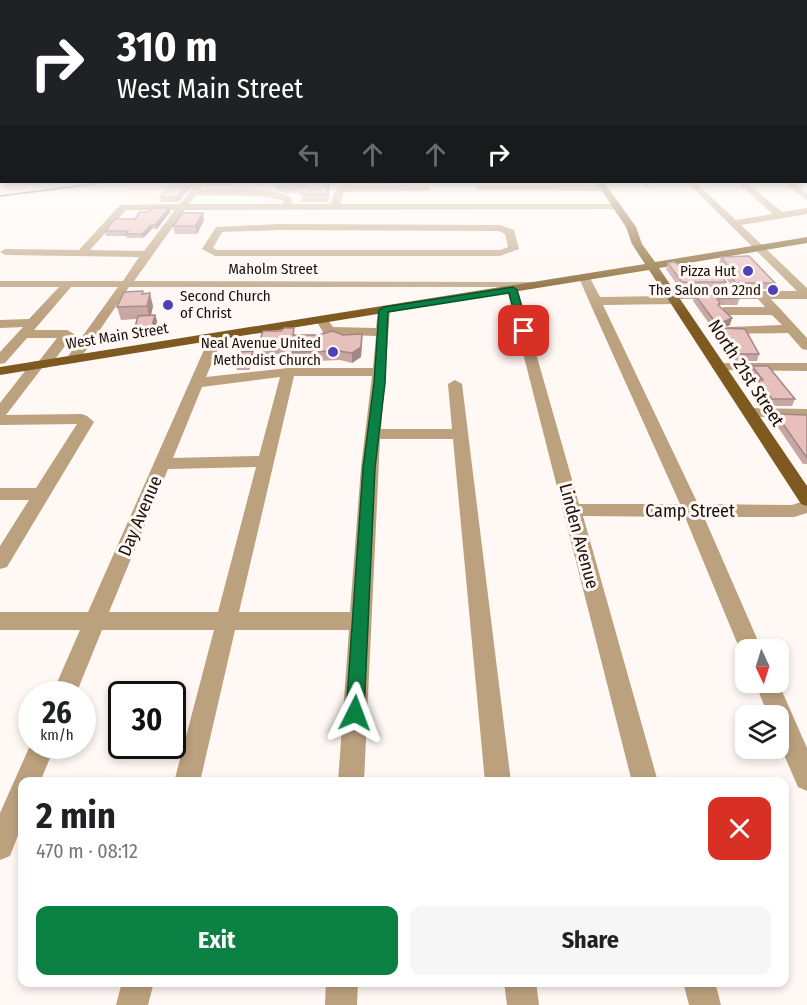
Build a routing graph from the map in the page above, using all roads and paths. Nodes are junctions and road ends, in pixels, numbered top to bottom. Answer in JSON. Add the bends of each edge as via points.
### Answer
{"nodes":[{"id":1,"x":111,"y":221,"type":"edge"},
{"id":2,"x":171,"y":221,"type":"edge"},
{"id":3,"x":282,"y":221,"type":"edge"},
{"id":4,"x":428,"y":221,"type":"edge"},
{"id":5,"x":627,"y":221,"type":"edge"},
{"id":6,"x":733,"y":221,"type":"edge"},
{"id":7,"x":747,"y":221,"type":"edge"},
{"id":8,"x":735,"y":223,"type":"junction"},
{"id":9,"x":368,"y":240,"type":"junction"},
{"id":10,"x":807,"y":240,"type":"edge"},
{"id":11,"x":760,"y":248,"type":"junction"},
{"id":12,"x":5,"y":252,"type":"dead end"},
{"id":13,"x":82,"y":253,"type":"junction"},
{"id":14,"x":147,"y":254,"type":"junction"},
{"id":15,"x":268,"y":254,"type":"junction"},
{"id":16,"x":429,"y":255,"type":"junction"},
{"id":17,"x":653,"y":266,"type":"junction"},
{"id":18,"x":585,"y":278,"type":"junction"},
{"id":19,"x":0,"y":284,"type":"edge"},
{"id":20,"x":68,"y":284,"type":"junction"},
{"id":21,"x":126,"y":284,"type":"junction"},
{"id":22,"x":547,"y":284,"type":"junction"},
{"id":23,"x":513,"y":290,"type":"junction"},
{"id":24,"x":761,"y":295,"type":"junction"},
{"id":25,"x":807,"y":295,"type":"edge"},
{"id":26,"x":674,"y":298,"type":"junction"},
{"id":27,"x":595,"y":301,"type":"junction"},
{"id":28,"x":384,"y":310,"type":"junction"},
{"id":29,"x":724,"y":311,"type":"edge"},
{"id":30,"x":775,"y":311,"type":"junction"},
{"id":31,"x":322,"y":320,"type":"junction"},
{"id":32,"x":0,"y":324,"type":"edge"},
{"id":33,"x":28,"y":328,"type":"junction"},
{"id":34,"x":791,"y":329,"type":"junction"},
{"id":35,"x":728,"y":331,"type":"edge"},
{"id":36,"x":382,"y":332,"type":"junction"},
{"id":37,"x":66,"y":334,"type":"junction"},
{"id":38,"x":91,"y":334,"type":"junction"},
{"id":39,"x":216,"y":337,"type":"junction"},
{"id":40,"x":807,"y":346,"type":"edge"},
{"id":41,"x":73,"y":359,"type":"junction"},
{"id":42,"x":0,"y":360,"type":"edge"},
{"id":43,"x":41,"y":365,"type":"junction"},
{"id":44,"x":719,"y":367,"type":"junction"},
{"id":45,"x":807,"y":367,"type":"edge"},
{"id":46,"x":0,"y":371,"type":"edge"},
{"id":47,"x":286,"y":377,"type":"junction"},
{"id":48,"x":380,"y":377,"type":"junction"},
{"id":49,"x":196,"y":383,"type":"junction"},
{"id":50,"x":455,"y":384,"type":"dead end"},
{"id":51,"x":0,"y":413,"type":"edge"},
{"id":52,"x":750,"y":414,"type":"junction"},
{"id":53,"x":807,"y":414,"type":"edge"},
{"id":54,"x":0,"y":420,"type":"edge"},
{"id":55,"x":374,"y":434,"type":"junction"},
{"id":56,"x":460,"y":434,"type":"junction"},
{"id":57,"x":266,"y":461,"type":"junction"},
{"id":58,"x":162,"y":464,"type":"junction"},
{"id":59,"x":0,"y":494,"type":"edge"},
{"id":60,"x":41,"y":494,"type":"junction"},
{"id":61,"x":807,"y":500,"type":"edge"},
{"id":62,"x":807,"y":506,"type":"edge"},
{"id":63,"x":572,"y":510,"type":"junction"},
{"id":64,"x":692,"y":512,"type":"junction"},
{"id":65,"x":0,"y":562,"type":"edge"},
{"id":66,"x":0,"y":621,"type":"edge"},
{"id":67,"x":95,"y":621,"type":"junction"},
{"id":68,"x":359,"y":621,"type":"junction"},
{"id":69,"x":226,"y":622,"type":"junction"},
{"id":70,"x":747,"y":639,"type":"edge"},
{"id":71,"x":70,"y":681,"type":"edge"},
{"id":72,"x":771,"y":693,"type":"edge"},
{"id":73,"x":37,"y":759,"type":"edge"},
{"id":74,"x":29,"y":777,"type":"edge"},
{"id":75,"x":188,"y":777,"type":"edge"},
{"id":76,"x":351,"y":777,"type":"edge"},
{"id":77,"x":497,"y":777,"type":"edge"},
{"id":78,"x":644,"y":777,"type":"edge"},
{"id":79,"x":807,"y":778,"type":"edge"},
{"id":80,"x":18,"y":803,"type":"edge"},
{"id":81,"x":0,"y":846,"type":"edge"},
{"id":82,"x":137,"y":987,"type":"edge"},
{"id":83,"x":342,"y":987,"type":"edge"},
{"id":84,"x":521,"y":987,"type":"edge"},
{"id":85,"x":700,"y":987,"type":"edge"},
{"id":86,"x":132,"y":1005,"type":"edge"},
{"id":87,"x":341,"y":1005,"type":"edge"},
{"id":88,"x":523,"y":1005,"type":"edge"},
{"id":89,"x":705,"y":1005,"type":"edge"}],
"edges":[{"from":1,"to":13,"type":"street"},
{"from":2,"to":14,"type":"street"},
{"from":3,"to":15,"type":"street"},
{"from":4,"to":16,"type":"street"},
{"from":5,"to":17,"type":"main road","name":"North 21st Street"},
{"from":6,"to":8,"type":"street"},
{"from":7,"to":8,"type":"street"},
{"from":8,"to":11,"type":"street"},
{"from":9,"to":15,"type":"street"},
{"from":9,"to":15,"type":"street"},
{"from":9,"to":16,"type":"street"},
{"from":9,"to":16,"type":"street"},
{"from":10,"to":11,"type":"main road","name":"West Main Street"},
{"from":11,"to":17,"type":"main road","name":"West Main Street","via":[[696,262]]},
{"from":11,"to":25,"type":"street"},
{"from":12,"to":13,"type":"street"},
{"from":13,"to":14,"type":"street"},
{"from":14,"to":21,"type":"street"},
{"from":15,"to":15,"type":"street","via":[[219,229],[207,249],[215,253]]},
{"from":15,"to":16,"type":"street","name":"Maholm Street"},
{"from":15,"to":21,"type":"street","name":"Maholm Street"},
{"from":16,"to":16,"type":"street","via":[[500,253],[514,249],[506,230]]},
{"from":16,"to":22,"type":"street","name":"Maholm Street"},
{"from":17,"to":18,"type":"main road","name":"West Main Street"},
{"from":17,"to":26,"type":"main road","name":"North 21st Street"},
{"from":18,"to":22,"type":"main road","name":"West Main Street"},
{"from":18,"to":27,"type":"street"},
{"from":19,"to":20,"type":"street","name":"Maholm Street"},
{"from":20,"to":21,"type":"street","name":"Maholm Street"},
{"from":20,"to":33,"type":"street"},
{"from":21,"to":38,"type":"street"},
{"from":22,"to":23,"type":"main road","name":"West Main Street"},
{"from":23,"to":28,"type":"main road","name":"West Main Street"},
{"from":23,"to":63,"type":"street","name":"Linden Avenue"},
{"from":24,"to":25,"type":"street"},
{"from":24,"to":26,"type":"street"},
{"from":24,"to":30,"type":"street"},
{"from":26,"to":27,"type":"street"},
{"from":26,"to":44,"type":"main road","name":"North 21st Street"},
{"from":27,"to":64,"type":"street"},
{"from":28,"to":31,"type":"main road","name":"West Main Street"},
{"from":28,"to":36,"type":"street"},
{"from":29,"to":30,"type":"street"},
{"from":30,"to":34,"type":"street"},
{"from":31,"to":36,"type":"street","via":[[328,331]]},
{"from":31,"to":39,"type":"main road","name":"West Main Street"},
{"from":32,"to":33,"type":"street"},
{"from":33,"to":37,"type":"street"},
{"from":33,"to":42,"type":"street"},
{"from":34,"to":35,"type":"street"},
{"from":34,"to":40,"type":"street"},
{"from":36,"to":48,"type":"street"},
{"from":37,"to":38,"type":"street"},
{"from":37,"to":43,"type":"street"},
{"from":38,"to":41,"type":"street"},
{"from":39,"to":41,"type":"main road","name":"West Main Street"},
{"from":39,"to":49,"type":"street","name":"Day Avenue"},
{"from":41,"to":43,"type":"main road","name":"West Main Street"},
{"from":43,"to":46,"type":"main road","name":"West Main Street"},
{"from":43,"to":51,"type":"street"},
{"from":44,"to":45,"type":"street"},
{"from":44,"to":52,"type":"main road","name":"North 21st Street"},
{"from":47,"to":48,"type":"street"},
{"from":47,"to":49,"type":"street"},
{"from":47,"to":57,"type":"street"},
{"from":48,"to":55,"type":"street"},
{"from":49,"to":58,"type":"street","name":"Day Avenue"},
{"from":50,"to":56,"type":"street"},
{"from":52,"to":53,"type":"street"},
{"from":52,"to":61,"type":"main road","name":"North 21st Street"},
{"from":54,"to":60,"type":"street","via":[[86,422]]},
{"from":55,"to":56,"type":"street"},
{"from":55,"to":68,"type":"street"},
{"from":56,"to":77,"type":"street"},
{"from":57,"to":58,"type":"street"},
{"from":57,"to":69,"type":"street"},
{"from":58,"to":67,"type":"street","name":"Day Avenue"},
{"from":59,"to":60,"type":"street"},
{"from":60,"to":65,"type":"street"},
{"from":62,"to":64,"type":"street","name":"Camp Street","via":[[794,512]]},
{"from":63,"to":64,"type":"street","name":"Camp Street"},
{"from":63,"to":78,"type":"street","name":"Linden Avenue"},
{"from":64,"to":70,"type":"street"},
{"from":66,"to":67,"type":"street"},
{"from":67,"to":69,"type":"street"},
{"from":67,"to":71,"type":"street","name":"Day Avenue"},
{"from":68,"to":69,"type":"street"},
{"from":68,"to":76,"type":"street"},
{"from":69,"to":75,"type":"street"},
{"from":72,"to":79,"type":"street"},
{"from":73,"to":74,"type":"street"},
{"from":80,"to":81,"type":"street"},
{"from":82,"to":86,"type":"street"},
{"from":83,"to":87,"type":"street"},
{"from":84,"to":88,"type":"street"},
{"from":85,"to":89,"type":"street"}]}
